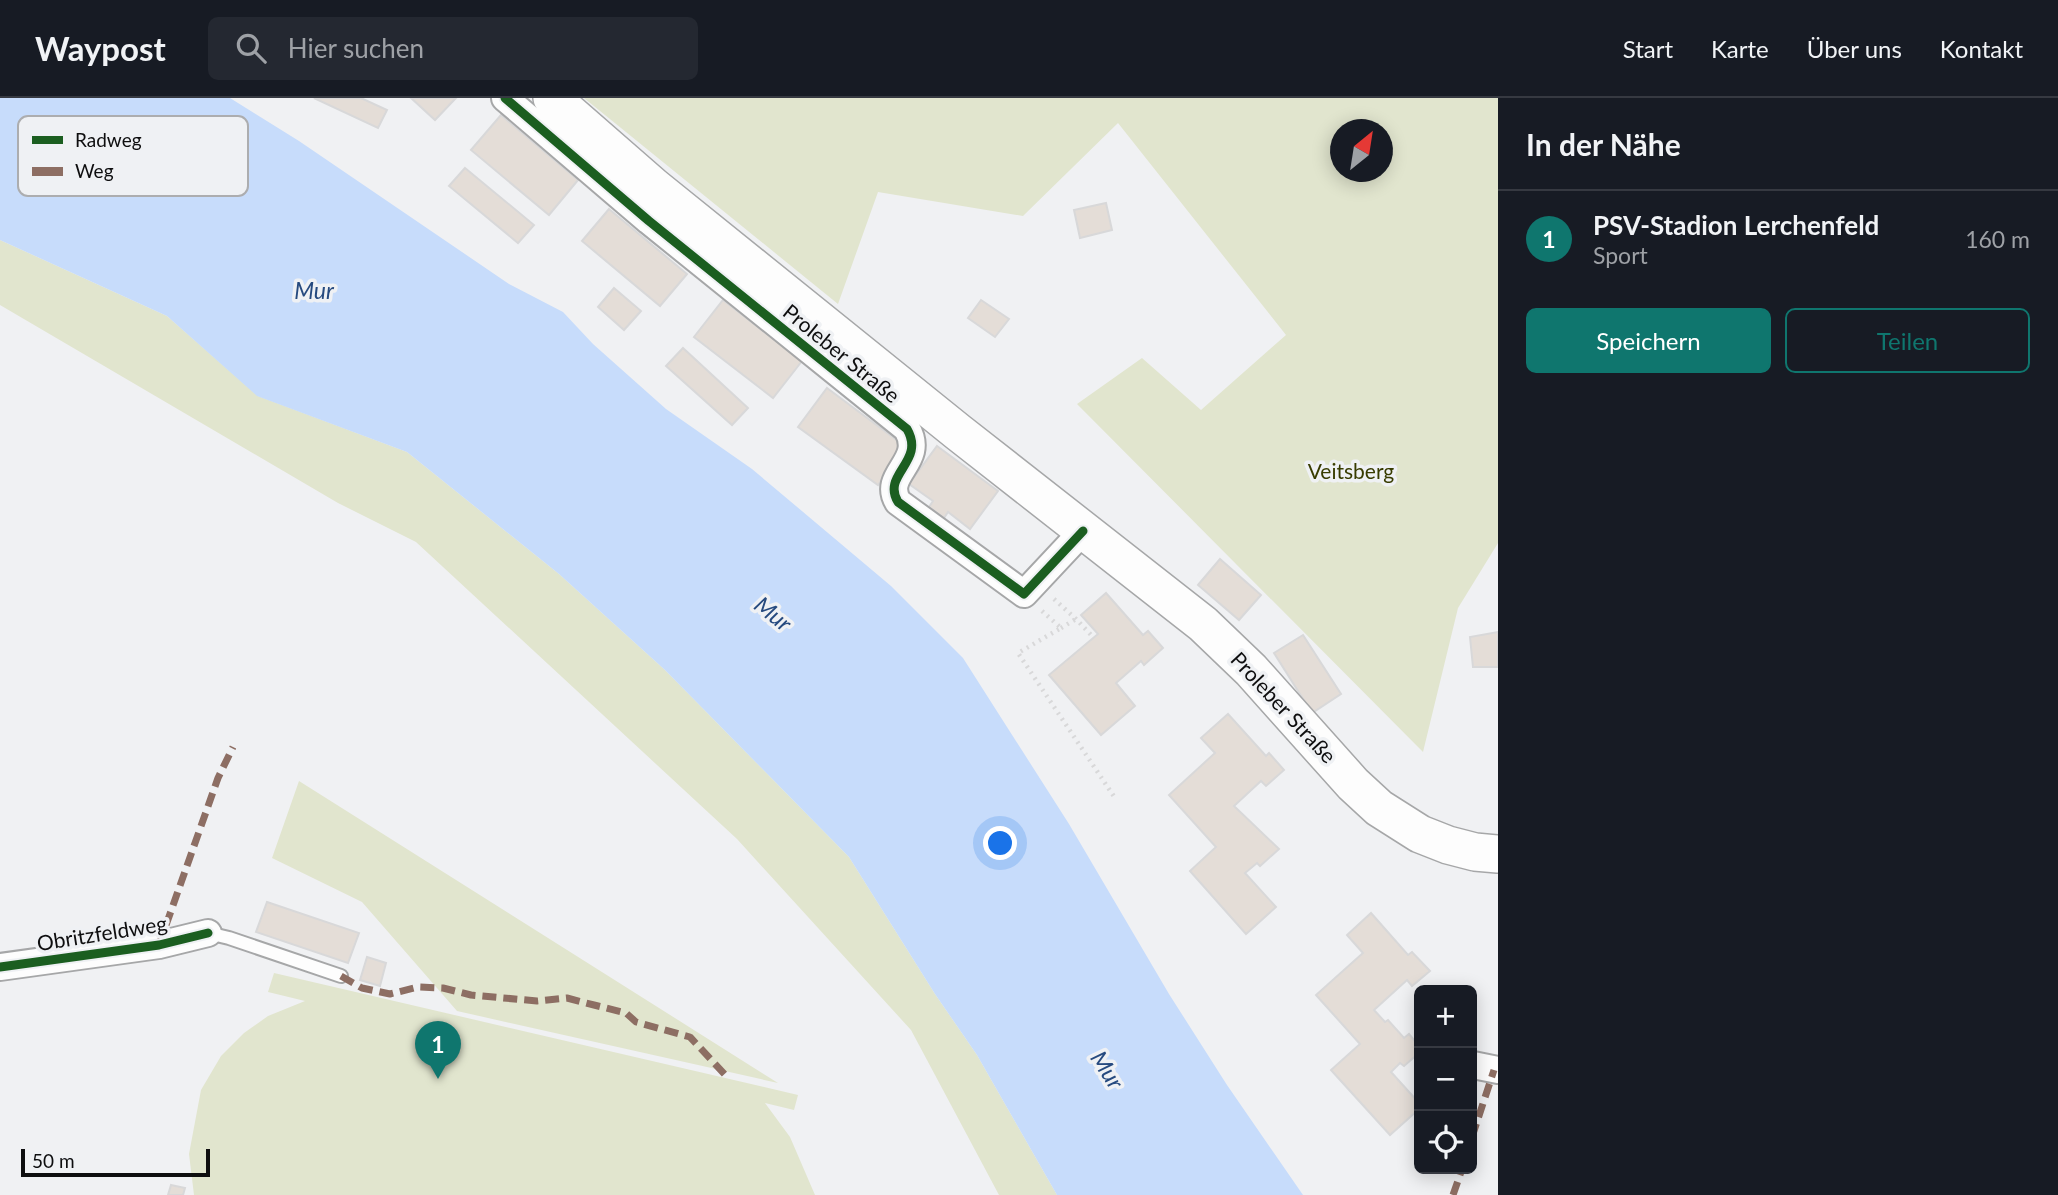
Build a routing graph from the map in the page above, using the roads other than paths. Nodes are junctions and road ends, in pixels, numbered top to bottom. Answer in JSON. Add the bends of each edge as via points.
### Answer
{"nodes":[{"id":1,"x":505,"y":98,"type":"edge"},
{"id":2,"x":552,"y":98,"type":"edge"},
{"id":3,"x":1083,"y":531,"type":"junction"},
{"id":4,"x":1498,"y":854,"type":"edge"},
{"id":5,"x":208,"y":933,"type":"joint"},
{"id":6,"x":0,"y":967,"type":"edge"},
{"id":7,"x":341,"y":976,"type":"dead end"}],
"edges":[{"from":1,"to":3,"type":"street","name":"Proleber Straße","via":[[906,429],[913,445],[894,485],[898,502],[1029,588]]},
{"from":2,"to":3,"type":"main road","name":"Proleber Straße","via":[[654,187]]},
{"from":3,"to":4,"type":"main road","name":"Proleber Straße","via":[[1203,624],[1379,808],[1419,834],[1475,852]]},
{"from":5,"to":6,"type":"street","name":"Obritzfeldweg","via":[[159,945]]},
{"from":5,"to":7,"type":"lane"}]}
